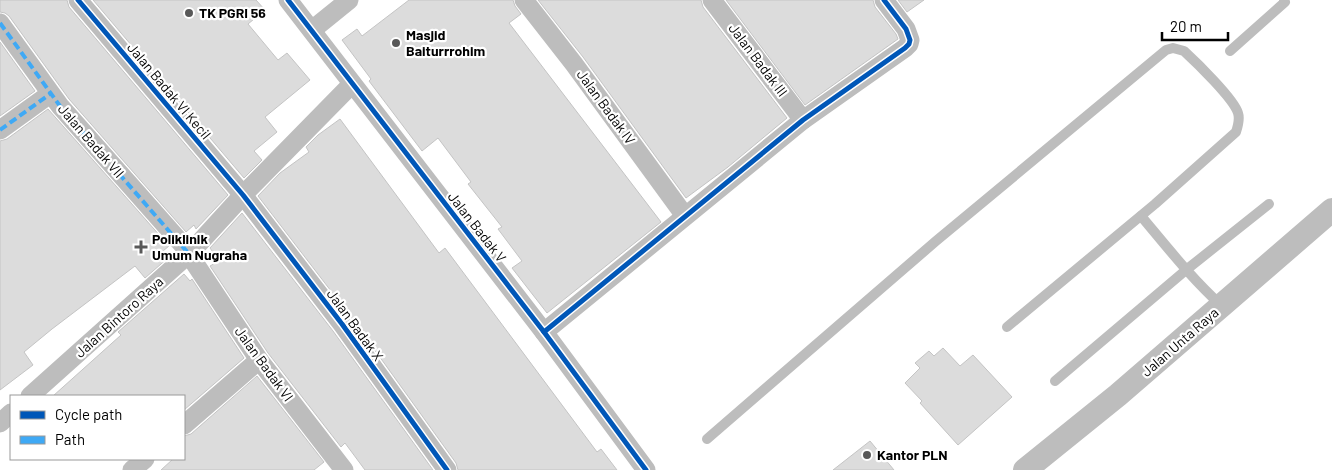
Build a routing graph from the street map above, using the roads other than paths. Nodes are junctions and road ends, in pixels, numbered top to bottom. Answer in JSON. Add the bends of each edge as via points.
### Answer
{"nodes":[{"id":1,"x":78,"y":0,"type":"edge"},
{"id":2,"x":288,"y":0,"type":"edge"},
{"id":3,"x":349,"y":0,"type":"edge"},
{"id":4,"x":524,"y":0,"type":"edge"},
{"id":5,"x":712,"y":0,"type":"edge"},
{"id":6,"x":884,"y":0,"type":"edge"},
{"id":7,"x":1284,"y":0,"type":"edge"},
{"id":8,"x":0,"y":22,"type":"edge"},
{"id":9,"x":312,"y":30,"type":"junction"},
{"id":10,"x":1230,"y":51,"type":"dead end"},
{"id":11,"x":352,"y":84,"type":"junction"},
{"id":12,"x":50,"y":94,"type":"junction"},
{"id":13,"x":803,"y":120,"type":"junction"},
{"id":14,"x":0,"y":130,"type":"edge"},
{"id":15,"x":243,"y":195,"type":"junction"},
{"id":16,"x":1269,"y":204,"type":"dead end"},
{"id":17,"x":1332,"y":210,"type":"edge"},
{"id":18,"x":685,"y":216,"type":"junction"},
{"id":19,"x":1141,"y":216,"type":"junction"},
{"id":20,"x":189,"y":254,"type":"junction"},
{"id":21,"x":1186,"y":270,"type":"junction"},
{"id":22,"x":1222,"y":306,"type":"junction"},
{"id":23,"x":1007,"y":327,"type":"dead end"},
{"id":24,"x":544,"y":332,"type":"junction"},
{"id":25,"x":259,"y":360,"type":"junction"},
{"id":26,"x":1055,"y":381,"type":"dead end"},
{"id":27,"x":31,"y":395,"type":"edge"},
{"id":28,"x":10,"y":414,"type":"edge"},
{"id":29,"x":0,"y":423,"type":"edge"},
{"id":30,"x":185,"y":424,"type":"edge"},
{"id":31,"x":707,"y":439,"type":"dead end"},
{"id":32,"x":144,"y":460,"type":"edge"},
{"id":33,"x":342,"y":469,"type":"edge"},
{"id":34,"x":132,"y":470,"type":"edge"},
{"id":35,"x":447,"y":470,"type":"edge"},
{"id":36,"x":646,"y":470,"type":"edge"},
{"id":37,"x":1024,"y":470,"type":"edge"}],
"edges":[{"from":1,"to":15,"type":"street","name":"Jalan Badak VI Kecil"},
{"from":2,"to":9,"type":"street","name":"Jalan Badak V"},
{"from":3,"to":9,"type":"street"},
{"from":4,"to":18,"type":"street","name":"Jalan Badak IV"},
{"from":5,"to":13,"type":"street","name":"Jalan Badak III"},
{"from":6,"to":13,"type":"street","via":[[908,35],[909,44]]},
{"from":7,"to":10,"type":"lane"},
{"from":8,"to":12,"type":"street","name":"Jalan Badak VII"},
{"from":9,"to":11,"type":"street","name":"Jalan Badak V"},
{"from":11,"to":15,"type":"street","name":"Jalan Bintoro Raya"},
{"from":11,"to":24,"type":"street","name":"Jalan Badak V"},
{"from":12,"to":14,"type":"street"},
{"from":12,"to":20,"type":"street","name":"Jalan Badak VII"},
{"from":13,"to":18,"type":"street"},
{"from":15,"to":20,"type":"street","name":"Jalan Bintoro Raya"},
{"from":15,"to":35,"type":"street","name":"Jalan Badak X","via":[[342,324]]},
{"from":16,"to":21,"type":"lane"},
{"from":17,"to":22,"type":"street","name":"Jalan Unta Raya"},
{"from":18,"to":24,"type":"street"},
{"from":19,"to":21,"type":"lane"},
{"from":19,"to":23,"type":"lane"},
{"from":19,"to":31,"type":"lane","via":[[1231,139],[1239,123],[1233,103],[1179,49],[1166,50],[929,247]]},
{"from":20,"to":25,"type":"street","name":"Jalan Badak VI"},
{"from":20,"to":27,"type":"street","name":"Jalan Bintoro Raya"},
{"from":21,"to":22,"type":"lane"},
{"from":21,"to":26,"type":"lane"},
{"from":22,"to":37,"type":"street","name":"Jalan Unta Raya"},
{"from":24,"to":36,"type":"street","name":"Jalan Badak V"},
{"from":25,"to":30,"type":"street"},
{"from":25,"to":33,"type":"street","name":"Jalan Badak VI"},
{"from":28,"to":29,"type":"street"},
{"from":32,"to":34,"type":"street"}]}
